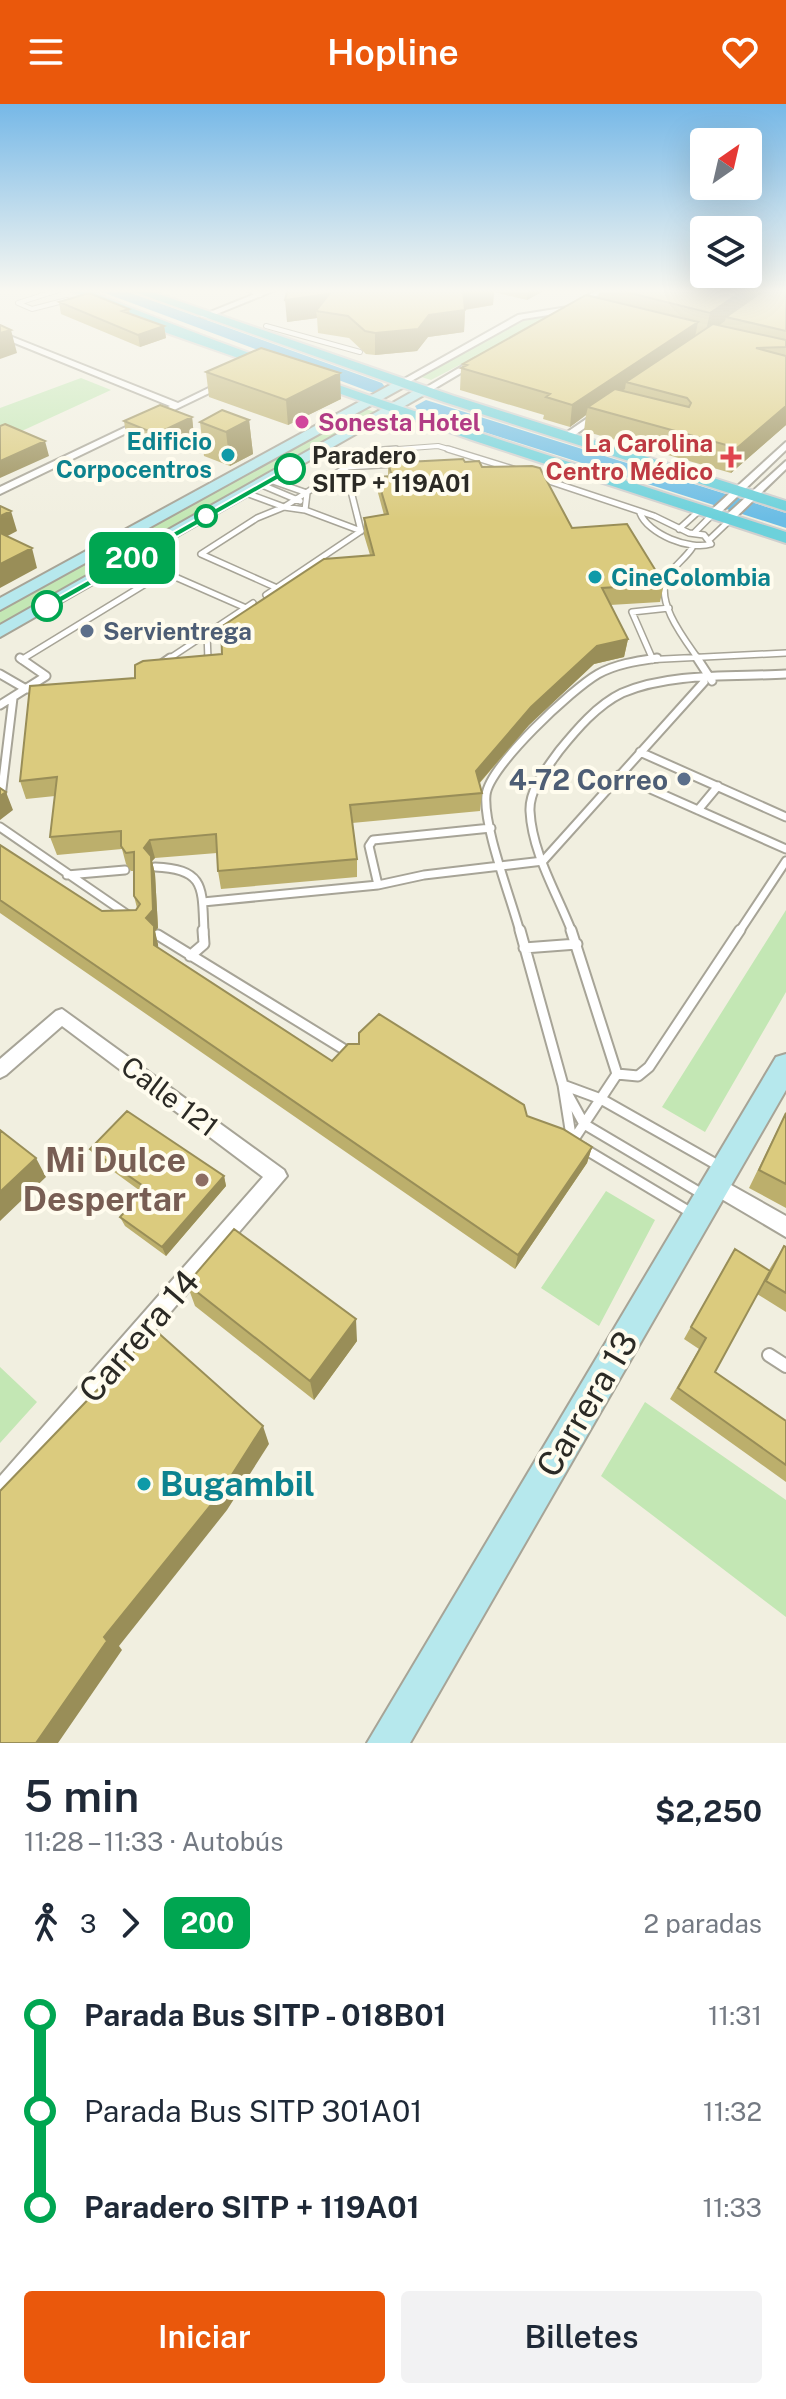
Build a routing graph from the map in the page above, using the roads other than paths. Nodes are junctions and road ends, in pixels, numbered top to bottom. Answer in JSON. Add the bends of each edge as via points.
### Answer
{"nodes":[{"id":1,"x":78,"y":365,"type":"edge"},
{"id":2,"x":263,"y":365,"type":"edge"},
{"id":3,"x":275,"y":365,"type":"edge"},
{"id":4,"x":349,"y":365,"type":"edge"},
{"id":5,"x":433,"y":365,"type":"edge"},
{"id":6,"x":470,"y":365,"type":"edge"},
{"id":7,"x":246,"y":374,"type":"edge"},
{"id":8,"x":232,"y":380,"type":"edge"},
{"id":9,"x":401,"y":383,"type":"junction"},
{"id":10,"x":424,"y":391,"type":"junction"},
{"id":11,"x":372,"y":399,"type":"junction"},
{"id":12,"x":178,"y":406,"type":"junction"},
{"id":13,"x":610,"y":407,"type":"edge"},
{"id":14,"x":397,"y":408,"type":"junction"},
{"id":15,"x":566,"y":437,"type":"junction"},
{"id":16,"x":786,"y":445,"type":"edge"},
{"id":17,"x":444,"y":446,"type":"junction"},
{"id":18,"x":371,"y":451,"type":"junction"},
{"id":19,"x":484,"y":459,"type":"junction"},
{"id":20,"x":401,"y":464,"type":"edge"},
{"id":21,"x":786,"y":464,"type":"edge"},
{"id":22,"x":378,"y":465,"type":"junction"},
{"id":23,"x":345,"y":467,"type":"junction"},
{"id":24,"x":486,"y":468,"type":"edge"},
{"id":25,"x":536,"y":476,"type":"junction"},
{"id":26,"x":510,"y":478,"type":"edge"},
{"id":27,"x":259,"y":486,"type":"junction"},
{"id":28,"x":0,"y":491,"type":"edge"},
{"id":29,"x":307,"y":493,"type":"junction"},
{"id":30,"x":742,"y":495,"type":"junction"},
{"id":31,"x":299,"y":498,"type":"junction"},
{"id":32,"x":786,"y":506,"type":"edge"},
{"id":33,"x":284,"y":507,"type":"junction"},
{"id":34,"x":305,"y":510,"type":"junction"},
{"id":35,"x":640,"y":513,"type":"junction"},
{"id":36,"x":721,"y":513,"type":"junction"},
{"id":37,"x":679,"y":529,"type":"junction"},
{"id":38,"x":361,"y":531,"type":"junction"},
{"id":39,"x":691,"y":533,"type":"junction"},
{"id":40,"x":786,"y":538,"type":"edge"},
{"id":41,"x":710,"y":539,"type":"junction"},
{"id":42,"x":680,"y":540,"type":"junction"},
{"id":43,"x":692,"y":548,"type":"junction"},
{"id":44,"x":277,"y":588,"type":"junction"},
{"id":45,"x":266,"y":595,"type":"edge"},
{"id":46,"x":253,"y":603,"type":"edge"},
{"id":47,"x":0,"y":605,"type":"edge"},
{"id":48,"x":246,"y":608,"type":"junction"},
{"id":49,"x":669,"y":608,"type":"junction"},
{"id":50,"x":0,"y":632,"type":"edge"},
{"id":51,"x":207,"y":633,"type":"junction"},
{"id":52,"x":786,"y":653,"type":"edge"},
{"id":53,"x":697,"y":657,"type":"junction"},
{"id":54,"x":653,"y":660,"type":"junction"},
{"id":55,"x":155,"y":668,"type":"edge"},
{"id":56,"x":208,"y":669,"type":"edge"},
{"id":57,"x":0,"y":674,"type":"edge"},
{"id":58,"x":786,"y":674,"type":"edge"},
{"id":59,"x":708,"y":681,"type":"junction"},
{"id":60,"x":26,"y":689,"type":"junction"},
{"id":61,"x":41,"y":689,"type":"edge"},
{"id":62,"x":5,"y":701,"type":"edge"},
{"id":63,"x":640,"y":752,"type":"junction"},
{"id":64,"x":619,"y":775,"type":"junction"},
{"id":65,"x":718,"y":786,"type":"junction"},
{"id":66,"x":0,"y":802,"type":"edge"},
{"id":67,"x":698,"y":810,"type":"junction"},
{"id":68,"x":786,"y":817,"type":"edge"},
{"id":69,"x":0,"y":827,"type":"edge"},
{"id":70,"x":491,"y":828,"type":"junction"},
{"id":71,"x":786,"y":849,"type":"edge"},
{"id":72,"x":543,"y":861,"type":"junction"},
{"id":73,"x":786,"y":861,"type":"edge"},
{"id":74,"x":155,"y":867,"type":"edge"},
{"id":75,"x":502,"y":867,"type":"junction"},
{"id":76,"x":125,"y":870,"type":"edge"},
{"id":77,"x":66,"y":876,"type":"junction"},
{"id":78,"x":378,"y":885,"type":"junction"},
{"id":79,"x":203,"y":902,"type":"junction"},
{"id":80,"x":139,"y":922,"type":"edge"},
{"id":81,"x":158,"y":935,"type":"edge"},
{"id":82,"x":577,"y":944,"type":"junction"},
{"id":83,"x":524,"y":948,"type":"junction"},
{"id":84,"x":190,"y":956,"type":"junction"},
{"id":85,"x":355,"y":1055,"type":"edge"},
{"id":86,"x":786,"y":1065,"type":"edge"},
{"id":87,"x":0,"y":1070,"type":"edge"},
{"id":88,"x":617,"y":1074,"type":"junction"},
{"id":89,"x":563,"y":1085,"type":"junction"},
{"id":90,"x":601,"y":1099,"type":"junction"},
{"id":91,"x":584,"y":1124,"type":"junction"},
{"id":92,"x":561,"y":1138,"type":"edge"},
{"id":93,"x":572,"y":1142,"type":"junction"},
{"id":94,"x":277,"y":1176,"type":"joint"},
{"id":95,"x":712,"y":1192,"type":"junction"},
{"id":96,"x":786,"y":1227,"type":"edge"},
{"id":97,"x":769,"y":1355,"type":"dead end"},
{"id":98,"x":786,"y":1366,"type":"edge"},
{"id":99,"x":0,"y":1494,"type":"edge"},
{"id":100,"x":387,"y":1743,"type":"edge"}],
"edges":[{"from":1,"to":12,"type":"street"},
{"from":2,"to":7,"type":"street"},
{"from":3,"to":11,"type":"main road"},
{"from":4,"to":9,"type":"main road"},
{"from":5,"to":9,"type":"street"},
{"from":6,"to":10,"type":"street"},
{"from":8,"to":12,"type":"street"},
{"from":9,"to":10,"type":"main road"},
{"from":9,"to":11,"type":"main road"},
{"from":10,"to":14,"type":"main road"},
{"from":10,"to":15,"type":"main road"},
{"from":11,"to":14,"type":"main road"},
{"from":11,"to":47,"type":"main road"},
{"from":12,"to":28,"type":"street"},
{"from":13,"to":15,"type":"street"},
{"from":14,"to":27,"type":"main road"},
{"from":14,"to":36,"type":"main road"},
{"from":15,"to":30,"type":"main road"},
{"from":16,"to":30,"type":"street"},
{"from":17,"to":18,"type":"lane"},
{"from":17,"to":19,"type":"lane"},
{"from":17,"to":19,"type":"lane","via":[[449,459]]},
{"from":18,"to":22,"type":"lane"},
{"from":18,"to":23,"type":"lane"},
{"from":19,"to":24,"type":"lane"},
{"from":19,"to":25,"type":"lane"},
{"from":20,"to":22,"type":"lane"},
{"from":21,"to":30,"type":"street"},
{"from":22,"to":23,"type":"lane"},
{"from":23,"to":29,"type":"lane"},
{"from":23,"to":38,"type":"lane"},
{"from":25,"to":26,"type":"lane"},
{"from":25,"to":35,"type":"lane"},
{"from":27,"to":29,"type":"lane"},
{"from":27,"to":31,"type":"lane"},
{"from":27,"to":33,"type":"lane"},
{"from":27,"to":50,"type":"main road"},
{"from":29,"to":31,"type":"lane"},
{"from":29,"to":34,"type":"lane"},
{"from":30,"to":32,"type":"main road"},
{"from":30,"to":36,"type":"street"},
{"from":31,"to":33,"type":"lane"},
{"from":31,"to":34,"type":"lane"},
{"from":33,"to":34,"type":"lane"},
{"from":33,"to":44,"type":"lane","via":[[201,554]]},
{"from":34,"to":38,"type":"lane"},
{"from":35,"to":37,"type":"lane"},
{"from":35,"to":42,"type":"lane","via":[[643,521]]},
{"from":36,"to":37,"type":"lane"},
{"from":36,"to":39,"type":"lane"},
{"from":36,"to":40,"type":"main road"},
{"from":36,"to":41,"type":"lane"},
{"from":37,"to":39,"type":"lane"},
{"from":38,"to":44,"type":"lane"},
{"from":39,"to":41,"type":"lane"},
{"from":39,"to":42,"type":"lane"},
{"from":41,"to":43,"type":"lane","via":[[708,547]]},
{"from":42,"to":43,"type":"lane"},
{"from":43,"to":49,"type":"lane","via":[[665,583]]},
{"from":44,"to":45,"type":"lane"},
{"from":46,"to":48,"type":"lane"},
{"from":48,"to":51,"type":"lane"},
{"from":48,"to":60,"type":"lane","via":[[160,575],[19,659],[46,676]]},
{"from":49,"to":53,"type":"lane"},
{"from":49,"to":54,"type":"lane","via":[[632,612]]},
{"from":51,"to":55,"type":"lane"},
{"from":51,"to":56,"type":"lane"},
{"from":52,"to":53,"type":"lane"},
{"from":53,"to":54,"type":"lane"},
{"from":53,"to":59,"type":"lane"},
{"from":54,"to":70,"type":"lane","via":[[596,676],[498,769],[486,792]]},
{"from":57,"to":60,"type":"lane"},
{"from":58,"to":59,"type":"lane"},
{"from":59,"to":63,"type":"lane"},
{"from":59,"to":72,"type":"lane","via":[[621,693],[563,749],[537,781],[531,798]]},
{"from":60,"to":61,"type":"lane"},
{"from":60,"to":62,"type":"lane"},
{"from":62,"to":66,"type":"lane"},
{"from":63,"to":64,"type":"lane"},
{"from":63,"to":65,"type":"lane"},
{"from":64,"to":67,"type":"lane"},
{"from":64,"to":72,"type":"lane"},
{"from":65,"to":67,"type":"lane"},
{"from":65,"to":68,"type":"lane"},
{"from":67,"to":71,"type":"lane"},
{"from":69,"to":77,"type":"lane"},
{"from":70,"to":75,"type":"lane"},
{"from":70,"to":78,"type":"lane","via":[[373,840],[369,846]]},
{"from":72,"to":75,"type":"lane"},
{"from":72,"to":82,"type":"lane"},
{"from":73,"to":88,"type":"lane","via":[[649,1067],[638,1076]]},
{"from":74,"to":79,"type":"lane","via":[[188,870]]},
{"from":75,"to":78,"type":"lane"},
{"from":75,"to":83,"type":"lane"},
{"from":76,"to":77,"type":"lane"},
{"from":77,"to":80,"type":"lane"},
{"from":78,"to":79,"type":"lane"},
{"from":79,"to":84,"type":"lane","via":[[204,944]]},
{"from":81,"to":84,"type":"lane"},
{"from":82,"to":83,"type":"lane"},
{"from":82,"to":88,"type":"lane"},
{"from":83,"to":89,"type":"lane"},
{"from":84,"to":85,"type":"lane"},
{"from":86,"to":95,"type":"main road","name":"Carrera 13"},
{"from":87,"to":94,"type":"street","name":"Calle 121","via":[[62,1016]]},
{"from":88,"to":90,"type":"lane"},
{"from":89,"to":90,"type":"lane"},
{"from":89,"to":91,"type":"lane"},
{"from":89,"to":93,"type":"lane"},
{"from":90,"to":91,"type":"lane"},
{"from":90,"to":95,"type":"lane"},
{"from":91,"to":93,"type":"lane"},
{"from":91,"to":95,"type":"lane"},
{"from":92,"to":93,"type":"lane"},
{"from":93,"to":95,"type":"lane"},
{"from":94,"to":99,"type":"street","name":"Carrera 14"},
{"from":95,"to":96,"type":"street"},
{"from":95,"to":100,"type":"main road","name":"Carrera 13"},
{"from":97,"to":98,"type":"lane"}]}
